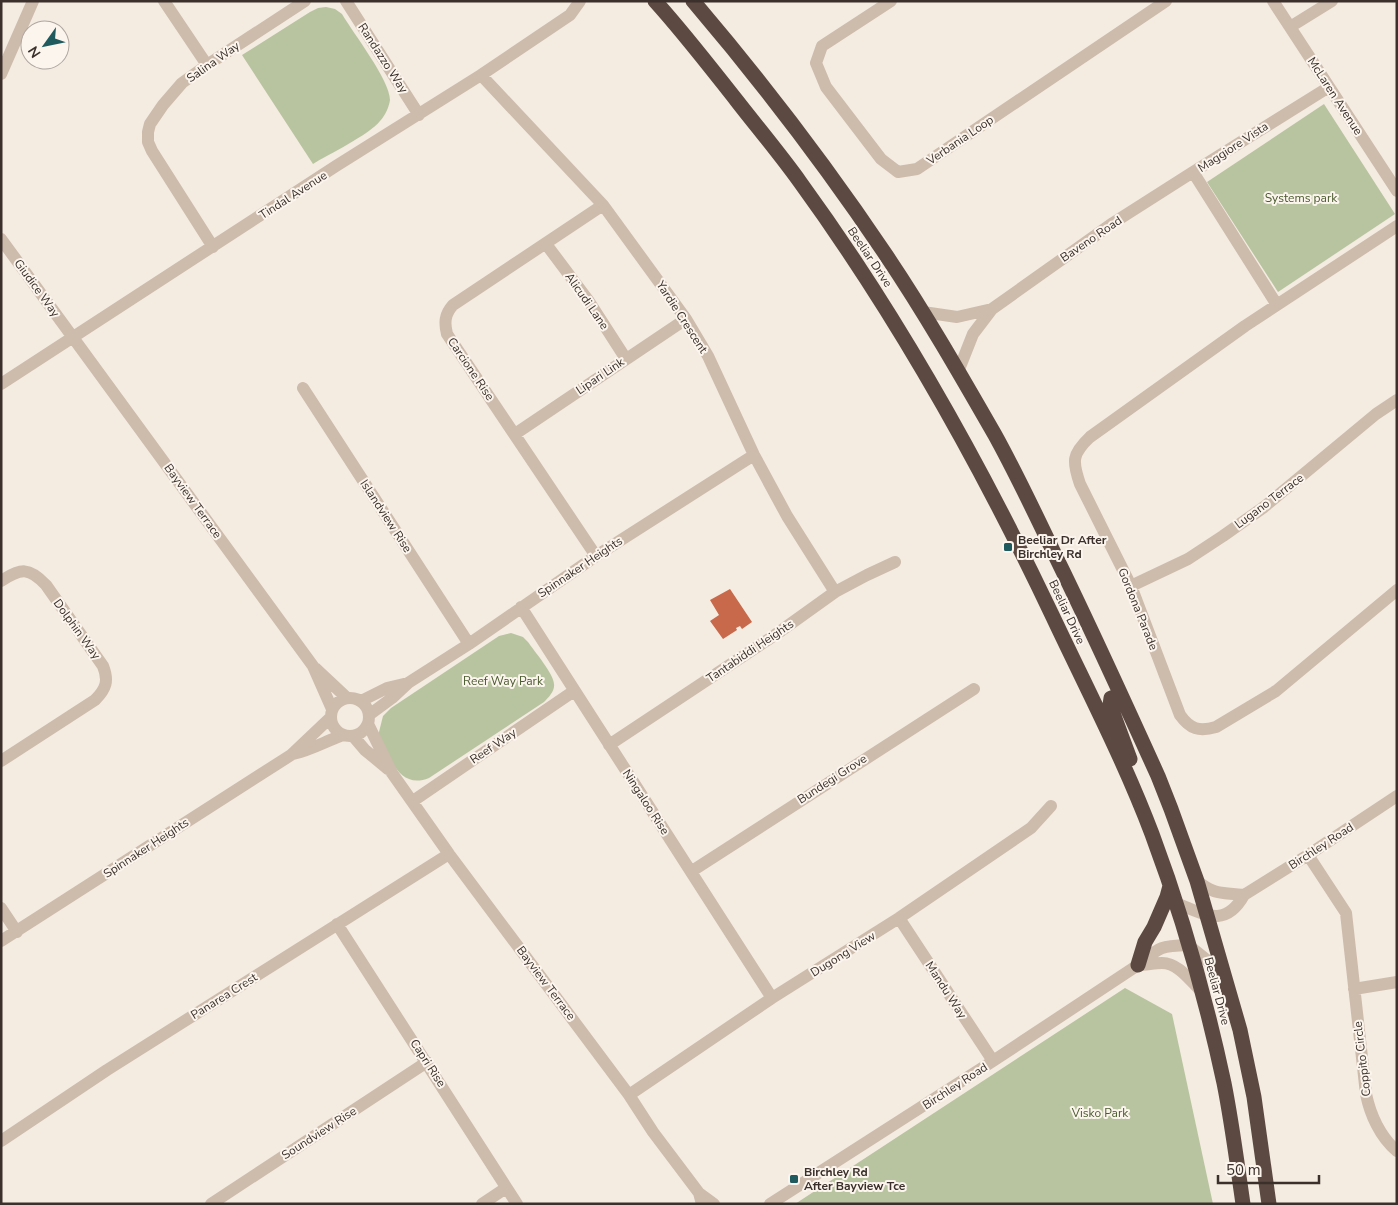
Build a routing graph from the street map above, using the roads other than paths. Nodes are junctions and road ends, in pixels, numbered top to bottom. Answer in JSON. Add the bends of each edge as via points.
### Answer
{"nodes":[{"id":1,"x":33,"y":1,"type":"edge"},
{"id":2,"x":164,"y":1,"type":"edge"},
{"id":3,"x":305,"y":1,"type":"edge"},
{"id":4,"x":346,"y":1,"type":"edge"},
{"id":5,"x":580,"y":1,"type":"edge"},
{"id":6,"x":655,"y":1,"type":"edge"},
{"id":7,"x":666,"y":1,"type":"edge"},
{"id":8,"x":693,"y":1,"type":"edge"},
{"id":9,"x":891,"y":1,"type":"edge"},
{"id":10,"x":1166,"y":1,"type":"edge"},
{"id":11,"x":1273,"y":1,"type":"edge"},
{"id":12,"x":1332,"y":1,"type":"edge"},
{"id":13,"x":672,"y":21,"type":"junction"},
{"id":14,"x":1290,"y":28,"type":"junction"},
{"id":15,"x":207,"y":65,"type":"junction"},
{"id":16,"x":1,"y":74,"type":"edge"},
{"id":17,"x":481,"y":75,"type":"junction"},
{"id":18,"x":1329,"y":87,"type":"junction"},
{"id":19,"x":419,"y":114,"type":"junction"},
{"id":20,"x":1193,"y":172,"type":"junction"},
{"id":21,"x":1397,"y":191,"type":"edge"},
{"id":22,"x":602,"y":206,"type":"junction"},
{"id":23,"x":1397,"y":226,"type":"edge"},
{"id":24,"x":1,"y":239,"type":"edge"},
{"id":25,"x":546,"y":244,"type":"junction"},
{"id":26,"x":213,"y":247,"type":"junction"},
{"id":27,"x":1277,"y":305,"type":"junction"},
{"id":28,"x":992,"y":309,"type":"junction"},
{"id":29,"x":923,"y":312,"type":"junction"},
{"id":30,"x":686,"y":319,"type":"junction"},
{"id":31,"x":73,"y":337,"type":"junction"},
{"id":32,"x":626,"y":359,"type":"junction"},
{"id":33,"x":958,"y":372,"type":"junction"},
{"id":34,"x":1,"y":384,"type":"edge"},
{"id":35,"x":303,"y":388,"type":"dead end"},
{"id":36,"x":1397,"y":400,"type":"edge"},
{"id":37,"x":515,"y":434,"type":"junction"},
{"id":38,"x":754,"y":455,"type":"junction"},
{"id":39,"x":596,"y":556,"type":"junction"},
{"id":40,"x":895,"y":562,"type":"dead end"},
{"id":41,"x":1,"y":581,"type":"edge"},
{"id":42,"x":1131,"y":586,"type":"junction"},
{"id":43,"x":1397,"y":590,"type":"edge"},
{"id":44,"x":835,"y":592,"type":"junction"},
{"id":45,"x":521,"y":607,"type":"junction"},
{"id":46,"x":470,"y":644,"type":"junction"},
{"id":47,"x":313,"y":666,"type":"junction"},
{"id":48,"x":408,"y":683,"type":"junction"},
{"id":49,"x":974,"y":689,"type":"dead end"},
{"id":50,"x":574,"y":691,"type":"junction"},
{"id":51,"x":1120,"y":695,"type":"junction"},
{"id":52,"x":347,"y":698,"type":"junction"},
{"id":53,"x":361,"y":701,"type":"junction"},
{"id":54,"x":331,"y":714,"type":"junction"},
{"id":55,"x":369,"y":720,"type":"junction"},
{"id":56,"x":348,"y":736,"type":"junction"},
{"id":57,"x":609,"y":745,"type":"junction"},
{"id":58,"x":291,"y":755,"type":"junction"},
{"id":59,"x":1,"y":761,"type":"edge"},
{"id":60,"x":392,"y":773,"type":"junction"},
{"id":61,"x":1397,"y":796,"type":"edge"},
{"id":62,"x":412,"y":801,"type":"junction"},
{"id":63,"x":1051,"y":806,"type":"dead end"},
{"id":64,"x":1152,"y":834,"type":"junction"},
{"id":65,"x":449,"y":854,"type":"junction"},
{"id":66,"x":1308,"y":855,"type":"junction"},
{"id":67,"x":692,"y":871,"type":"junction"},
{"id":68,"x":1197,"y":881,"type":"junction"},
{"id":69,"x":1170,"y":886,"type":"junction"},
{"id":70,"x":1244,"y":895,"type":"junction"},
{"id":71,"x":1176,"y":903,"type":"junction"},
{"id":72,"x":1,"y":908,"type":"edge"},
{"id":73,"x":1207,"y":916,"type":"junction"},
{"id":74,"x":899,"y":918,"type":"junction"},
{"id":75,"x":337,"y":924,"type":"junction"},
{"id":76,"x":17,"y":932,"type":"junction"},
{"id":77,"x":1,"y":941,"type":"edge"},
{"id":78,"x":1188,"y":945,"type":"junction"},
{"id":79,"x":1138,"y":966,"type":"junction"},
{"id":80,"x":1397,"y":982,"type":"edge"},
{"id":81,"x":1228,"y":984,"type":"junction"},
{"id":82,"x":1354,"y":989,"type":"junction"},
{"id":83,"x":1203,"y":993,"type":"junction"},
{"id":84,"x":772,"y":998,"type":"junction"},
{"id":85,"x":1244,"y":1049,"type":"junction"},
{"id":86,"x":993,"y":1061,"type":"junction"},
{"id":87,"x":427,"y":1062,"type":"junction"},
{"id":88,"x":629,"y":1095,"type":"junction"},
{"id":89,"x":1,"y":1142,"type":"edge"},
{"id":90,"x":1397,"y":1151,"type":"edge"},
{"id":91,"x":506,"y":1188,"type":"junction"},
{"id":92,"x":700,"y":1199,"type":"edge"},
{"id":93,"x":1244,"y":1200,"type":"edge"},
{"id":94,"x":211,"y":1204,"type":"edge"},
{"id":95,"x":482,"y":1204,"type":"edge"},
{"id":96,"x":517,"y":1204,"type":"edge"},
{"id":97,"x":714,"y":1204,"type":"edge"},
{"id":98,"x":770,"y":1204,"type":"edge"},
{"id":99,"x":1258,"y":1204,"type":"edge"},
{"id":100,"x":1269,"y":1204,"type":"edge"}],
"edges":[{"from":1,"to":16,"type":"street"},
{"from":2,"to":15,"type":"street"},
{"from":3,"to":15,"type":"street","name":"Salina Way"},
{"from":4,"to":19,"type":"street","name":"Randazzo Way"},
{"from":5,"to":17,"type":"street","name":"Tindal Avenue","via":[[570,15]]},
{"from":6,"to":13,"type":"highway","name":"Beeliar Drive"},
{"from":7,"to":13,"type":"street"},
{"from":8,"to":29,"type":"highway","name":"Beeliar Drive","via":[[749,67],[835,182]]},
{"from":9,"to":10,"type":"street","name":"Verbania Loop","via":[[822,46],[816,63],[826,87],[881,159],[898,172],[917,169]]},
{"from":11,"to":14,"type":"street","name":"McLaren Avenue"},
{"from":12,"to":14,"type":"street"},
{"from":13,"to":64,"type":"highway","name":"Beeliar Drive","via":[[796,176],[912,349],[1017,542]]},
{"from":14,"to":18,"type":"street","name":"McLaren Avenue"},
{"from":15,"to":26,"type":"street","name":"Salina Way","via":[[182,83],[163,105],[150,124],[148,142]]},
{"from":17,"to":19,"type":"street","name":"Tindal Avenue"},
{"from":17,"to":22,"type":"street","name":"Yardie Crescent"},
{"from":18,"to":20,"type":"street","name":"Maggiore Vista"},
{"from":18,"to":21,"type":"street","name":"McLaren Avenue"},
{"from":19,"to":26,"type":"street","name":"Tindal Avenue"},
{"from":20,"to":27,"type":"street","name":"Maggiore Vista"},
{"from":20,"to":28,"type":"street","name":"Baveno Road","via":[[1113,223]]},
{"from":22,"to":25,"type":"street","name":"Carcione Rise"},
{"from":22,"to":30,"type":"street","name":"Yardie Crescent"},
{"from":23,"to":27,"type":"street","name":"Gordona Parade"},
{"from":24,"to":31,"type":"street","name":"Giudice Way"},
{"from":25,"to":32,"type":"street","name":"Alicudi Lane"},
{"from":25,"to":37,"type":"street","name":"Carcione Rise","via":[[453,305],[445,318],[448,334]]},
{"from":26,"to":31,"type":"street","name":"Tindal Avenue"},
{"from":27,"to":42,"type":"street","name":"Gordona Parade","via":[[1090,437],[1076,452],[1075,469],[1080,484]]},
{"from":28,"to":29,"type":"street","name":"Baveno Road","via":[[957,317]]},
{"from":28,"to":33,"type":"street","name":"Baveno Road","via":[[973,334]]},
{"from":29,"to":33,"type":"highway","name":"Beeliar Drive"},
{"from":30,"to":32,"type":"street","name":"Lipari Link"},
{"from":30,"to":38,"type":"street","name":"Yardie Crescent","via":[[708,356]]},
{"from":31,"to":34,"type":"street","name":"Tindal Avenue"},
{"from":31,"to":47,"type":"street","name":"Bayview Terrace"},
{"from":32,"to":37,"type":"street","name":"Lipari Link"},
{"from":33,"to":51,"type":"highway","name":"Beeliar Drive","via":[[1031,504]]},
{"from":35,"to":46,"type":"street","name":"Islandview Rise"},
{"from":36,"to":42,"type":"street","name":"Lugano Terrace","via":[[1223,536],[1188,559]]},
{"from":37,"to":39,"type":"street","name":"Carcione Rise"},
{"from":38,"to":39,"type":"street","name":"Spinnaker Heights"},
{"from":38,"to":44,"type":"street","name":"Yardie Crescent","via":[[787,516]]},
{"from":39,"to":45,"type":"street","name":"Spinnaker Heights"},
{"from":40,"to":44,"type":"street","name":"Tantabiddi Heights"},
{"from":41,"to":59,"type":"street","name":"Dolphin Way","via":[[22,571],[37,576],[103,666],[107,681],[95,700]]},
{"from":42,"to":43,"type":"street","name":"Gordona Parade","via":[[1180,715],[1186,724],[1205,730],[1216,727],[1276,691]]},
{"from":44,"to":57,"type":"street","name":"Tantabiddi Heights","via":[[775,636]]},
{"from":45,"to":46,"type":"street","name":"Spinnaker Heights"},
{"from":45,"to":50,"type":"street","name":"Ningaloo Rise"},
{"from":46,"to":48,"type":"street","name":"Spinnaker Heights"},
{"from":47,"to":52,"type":"street","name":"Bayview Terrace"},
{"from":47,"to":54,"type":"street","name":"Bayview Terrace"},
{"from":48,"to":53,"type":"street","name":"Spinnaker Heights","via":[[387,688]]},
{"from":48,"to":55,"type":"street","name":"Spinnaker Heights"},
{"from":49,"to":67,"type":"street","name":"Bundegi Grove"},
{"from":50,"to":57,"type":"street","name":"Ningaloo Rise"},
{"from":50,"to":62,"type":"street","name":"Reef Way"},
{"from":51,"to":64,"type":"highway","via":[[1111,698],[1110,705],[1152,808]]},
{"from":51,"to":68,"type":"highway","name":"Beeliar Drive","via":[[1171,809]]},
{"from":52,"to":53,"type":"street"},
{"from":52,"to":54,"type":"street","via":[[338,702]]},
{"from":53,"to":55,"type":"street","via":[[367,707]]},
{"from":54,"to":56,"type":"street","via":[[333,727]]},
{"from":54,"to":58,"type":"street","name":"Spinnaker Heights"},
{"from":55,"to":56,"type":"street","via":[[362,732]]},
{"from":55,"to":60,"type":"street","name":"Bayview Terrace"},
{"from":56,"to":58,"type":"street","name":"Spinnaker Heights"},
{"from":56,"to":60,"type":"street","name":"Bayview Terrace"},
{"from":57,"to":67,"type":"street","name":"Ningaloo Rise"},
{"from":58,"to":76,"type":"street","name":"Spinnaker Heights"},
{"from":60,"to":62,"type":"street","name":"Bayview Terrace"},
{"from":61,"to":66,"type":"street","name":"Birchley Road"},
{"from":62,"to":65,"type":"street","name":"Bayview Terrace"},
{"from":63,"to":74,"type":"street","name":"Dugong View","via":[[1031,828]]},
{"from":64,"to":69,"type":"highway","name":"Beeliar Drive"},
{"from":65,"to":75,"type":"street","name":"Panarea Crest"},
{"from":65,"to":88,"type":"street","name":"Bayview Terrace"},
{"from":66,"to":70,"type":"street","name":"Birchley Road"},
{"from":66,"to":82,"type":"street","name":"Coppito Circle","via":[[1346,913]]},
{"from":67,"to":84,"type":"street","name":"Ningaloo Rise"},
{"from":68,"to":70,"type":"street","via":[[1213,892]]},
{"from":68,"to":73,"type":"highway","name":"Beeliar Drive"},
{"from":69,"to":71,"type":"highway","name":"Beeliar Drive"},
{"from":69,"to":79,"type":"highway"},
{"from":70,"to":73,"type":"street","name":"Birchley Road","via":[[1227,915]]},
{"from":71,"to":73,"type":"street"},
{"from":71,"to":78,"type":"highway","name":"Beeliar Drive"},
{"from":72,"to":76,"type":"street"},
{"from":73,"to":81,"type":"highway","name":"Beeliar Drive"},
{"from":74,"to":84,"type":"street","name":"Dugong View"},
{"from":74,"to":86,"type":"street","name":"Mandu Way"},
{"from":75,"to":87,"type":"street","name":"Capri Rise"},
{"from":75,"to":89,"type":"street","name":"Panarea Crest","via":[[107,1070]]},
{"from":76,"to":77,"type":"street","name":"Spinnaker Heights"},
{"from":78,"to":79,"type":"street","name":"Birchley Road","via":[[1158,949]]},
{"from":78,"to":81,"type":"street","via":[[1213,965]]},
{"from":78,"to":83,"type":"highway","name":"Beeliar Drive"},
{"from":79,"to":83,"type":"street","name":"Birchley Road","via":[[1172,965]]},
{"from":79,"to":86,"type":"street","name":"Birchley Road"},
{"from":80,"to":82,"type":"street"},
{"from":81,"to":85,"type":"highway","name":"Beeliar Drive"},
{"from":82,"to":90,"type":"street","name":"Coppito Circle","via":[[1369,1109],[1383,1135]]},
{"from":83,"to":93,"type":"highway","name":"Beeliar Drive","via":[[1224,1085]]},
{"from":84,"to":88,"type":"street","name":"Dugong View"},
{"from":85,"to":99,"type":"highway","via":[[1241,1066]]},
{"from":85,"to":100,"type":"highway","name":"Beeliar Drive"},
{"from":86,"to":98,"type":"street","name":"Birchley Road"},
{"from":87,"to":91,"type":"street","name":"Capri Rise"},
{"from":87,"to":94,"type":"street","name":"Soundview Rise"},
{"from":88,"to":92,"type":"street","name":"Bayview Terrace"},
{"from":91,"to":95,"type":"street"},
{"from":91,"to":96,"type":"street","name":"Capri Rise"},
{"from":92,"to":97,"type":"street","name":"Bayview Terrace"}]}
